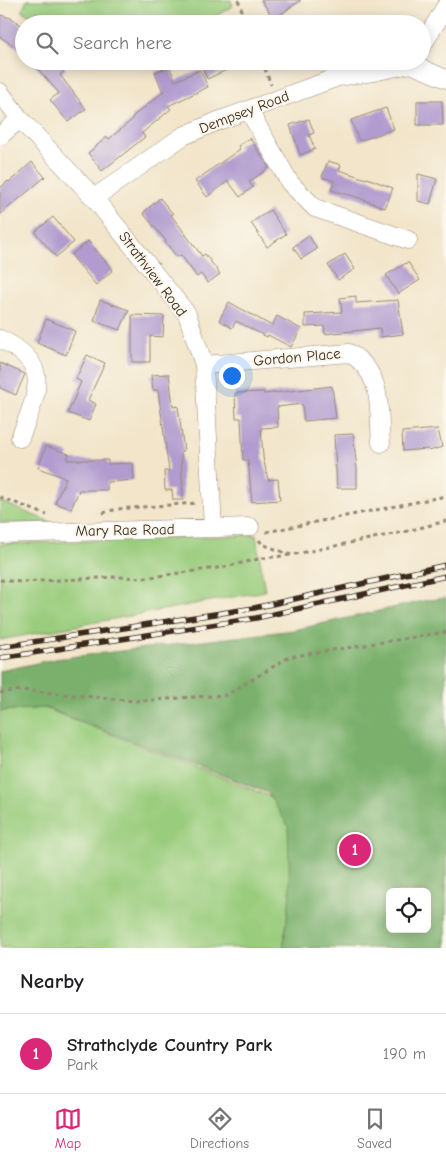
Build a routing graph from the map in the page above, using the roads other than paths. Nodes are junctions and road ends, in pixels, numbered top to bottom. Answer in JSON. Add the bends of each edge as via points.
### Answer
{"nodes":[{"id":1,"x":446,"y":6,"type":"edge"},
{"id":2,"x":431,"y":31,"type":"edge"},
{"id":3,"x":382,"y":70,"type":"edge"},
{"id":4,"x":427,"y":70,"type":"edge"},
{"id":5,"x":446,"y":79,"type":"edge"},
{"id":6,"x":0,"y":92,"type":"edge"},
{"id":7,"x":249,"y":111,"type":"junction"},
{"id":8,"x":20,"y":119,"type":"junction"},
{"id":9,"x":0,"y":136,"type":"edge"},
{"id":10,"x":94,"y":198,"type":"junction"},
{"id":11,"x":408,"y":240,"type":"dead end"},
{"id":12,"x":0,"y":338,"type":"edge"},
{"id":13,"x":204,"y":365,"type":"junction"},
{"id":14,"x":20,"y":438,"type":"dead end"},
{"id":15,"x":381,"y":443,"type":"dead end"},
{"id":16,"x":213,"y":528,"type":"junction"},
{"id":17,"x":253,"y":531,"type":"road end"},
{"id":18,"x":0,"y":534,"type":"edge"}],
"edges":[{"from":1,"to":2,"type":"street"},
{"from":3,"to":7,"type":"street","name":"Dempsey Road","via":[[338,77]]},
{"from":4,"to":5,"type":"street"},
{"from":6,"to":8,"type":"street","name":"Strathview Road"},
{"from":7,"to":10,"type":"street","name":"Dempsey Road","via":[[183,136]]},
{"from":7,"to":11,"type":"street","via":[[290,183],[315,208]]},
{"from":8,"to":9,"type":"street"},
{"from":8,"to":10,"type":"street","name":"Strathview Road"},
{"from":10,"to":13,"type":"street","name":"Strathview Road","via":[[186,314]]},
{"from":12,"to":14,"type":"street","via":[[20,350],[32,362],[36,373],[37,394]]},
{"from":13,"to":15,"type":"street","name":"Gordon Place","via":[[349,353],[368,369],[376,384]]},
{"from":13,"to":16,"type":"street","name":"Strathview Road"},
{"from":16,"to":17,"type":"street","name":"Mary Rae Road"},
{"from":16,"to":18,"type":"street","name":"Mary Rae Road"}]}
